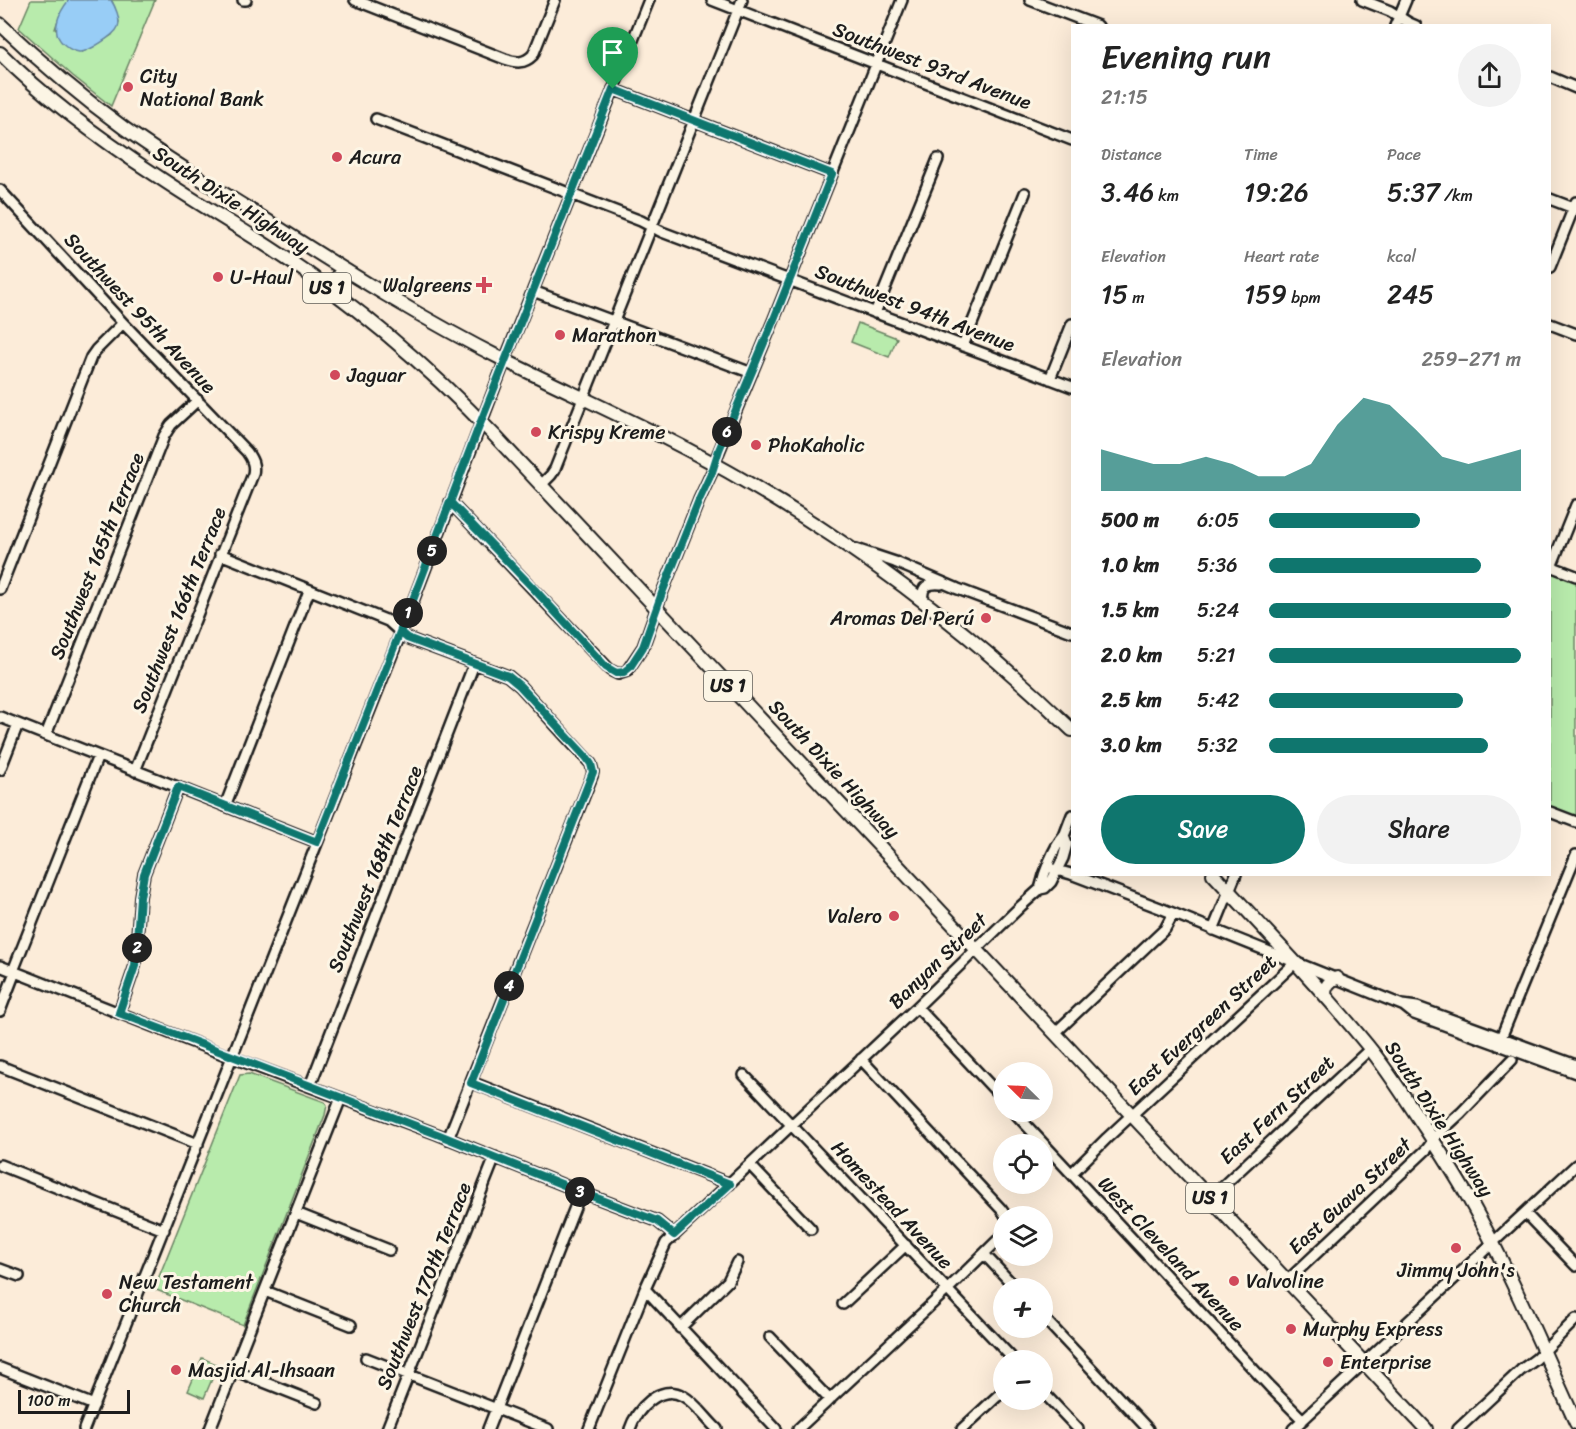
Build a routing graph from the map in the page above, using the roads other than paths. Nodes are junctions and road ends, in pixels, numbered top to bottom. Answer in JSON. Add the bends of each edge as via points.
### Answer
{"nodes":[{"id":1,"x":355,"y":0,"type":"edge"},
{"id":2,"x":555,"y":0,"type":"edge"},
{"id":3,"x":649,"y":0,"type":"edge"},
{"id":4,"x":712,"y":0,"type":"edge"},
{"id":5,"x":742,"y":0,"type":"edge"},
{"id":6,"x":902,"y":0,"type":"edge"},
{"id":7,"x":1030,"y":0,"type":"edge"},
{"id":8,"x":1362,"y":0,"type":"edge"},
{"id":9,"x":1406,"y":0,"type":"edge"},
{"id":10,"x":738,"y":10,"type":"junction"},
{"id":11,"x":1397,"y":21,"type":"edge"},
{"id":12,"x":0,"y":24,"type":"edge"},
{"id":13,"x":1093,"y":24,"type":"edge"},
{"id":14,"x":0,"y":53,"type":"edge"},
{"id":15,"x":876,"y":64,"type":"junction"},
{"id":16,"x":1551,"y":77,"type":"edge"},
{"id":17,"x":1576,"y":88,"type":"edge"},
{"id":18,"x":613,"y":89,"type":"junction"},
{"id":19,"x":376,"y":119,"type":"dead end"},
{"id":20,"x":695,"y":121,"type":"junction"},
{"id":21,"x":1071,"y":140,"type":"edge"},
{"id":22,"x":938,"y":159,"type":"dead end"},
{"id":23,"x":184,"y":168,"type":"junction"},
{"id":24,"x":832,"y":174,"type":"junction"},
{"id":25,"x":157,"y":176,"type":"junction"},
{"id":26,"x":0,"y":190,"type":"edge"},
{"id":27,"x":1025,"y":193,"type":"dead end"},
{"id":28,"x":572,"y":195,"type":"junction"},
{"id":29,"x":228,"y":196,"type":"junction"},
{"id":30,"x":1551,"y":199,"type":"edge"},
{"id":31,"x":199,"y":203,"type":"junction"},
{"id":32,"x":1575,"y":206,"type":"edge"},
{"id":33,"x":651,"y":226,"type":"junction"},
{"id":34,"x":1551,"y":265,"type":"edge"},
{"id":35,"x":343,"y":269,"type":"junction"},
{"id":36,"x":789,"y":280,"type":"junction"},
{"id":37,"x":329,"y":289,"type":"junction"},
{"id":38,"x":533,"y":291,"type":"junction"},
{"id":39,"x":875,"y":313,"type":"junction"},
{"id":40,"x":614,"y":322,"type":"junction"},
{"id":41,"x":123,"y":323,"type":"junction"},
{"id":42,"x":1551,"y":324,"type":"edge"},
{"id":43,"x":1071,"y":326,"type":"edge"},
{"id":44,"x":1576,"y":334,"type":"edge"},
{"id":45,"x":963,"y":346,"type":"junction"},
{"id":46,"x":505,"y":360,"type":"junction"},
{"id":47,"x":752,"y":373,"type":"junction"},
{"id":48,"x":1050,"y":379,"type":"junction"},
{"id":49,"x":1071,"y":387,"type":"edge"},
{"id":50,"x":583,"y":398,"type":"junction"},
{"id":51,"x":198,"y":399,"type":"junction"},
{"id":52,"x":481,"y":421,"type":"junction"},
{"id":53,"x":253,"y":462,"type":"joint"},
{"id":54,"x":715,"y":464,"type":"junction"},
{"id":55,"x":541,"y":485,"type":"junction"},
{"id":56,"x":450,"y":502,"type":"junction"},
{"id":57,"x":1576,"y":505,"type":"edge"},
{"id":58,"x":845,"y":545,"type":"junction"},
{"id":59,"x":220,"y":554,"type":"junction"},
{"id":60,"x":1551,"y":564,"type":"edge"},
{"id":61,"x":1551,"y":566,"type":"edge"},
{"id":62,"x":1576,"y":576,"type":"edge"},
{"id":63,"x":945,"y":584,"type":"junction"},
{"id":64,"x":0,"y":589,"type":"edge"},
{"id":65,"x":309,"y":591,"type":"junction"},
{"id":66,"x":923,"y":600,"type":"junction"},
{"id":67,"x":657,"y":609,"type":"junction"},
{"id":68,"x":400,"y":632,"type":"junction"},
{"id":69,"x":1071,"y":632,"type":"edge"},
{"id":70,"x":474,"y":664,"type":"junction"},
{"id":71,"x":0,"y":717,"type":"edge"},
{"id":72,"x":18,"y":724,"type":"junction"},
{"id":73,"x":1071,"y":729,"type":"edge"},
{"id":74,"x":46,"y":735,"type":"junction"},
{"id":75,"x":98,"y":756,"type":"junction"},
{"id":76,"x":0,"y":770,"type":"edge"},
{"id":77,"x":135,"y":771,"type":"junction"},
{"id":78,"x":178,"y":787,"type":"junction"},
{"id":79,"x":225,"y":806,"type":"junction"},
{"id":80,"x":1551,"y":812,"type":"edge"},
{"id":81,"x":1071,"y":818,"type":"edge"},
{"id":82,"x":1576,"y":822,"type":"edge"},
{"id":83,"x":1064,"y":836,"type":"junction"},
{"id":84,"x":317,"y":842,"type":"junction"},
{"id":85,"x":1576,"y":855,"type":"edge"},
{"id":86,"x":1048,"y":867,"type":"junction"},
{"id":87,"x":1058,"y":870,"type":"junction"},
{"id":88,"x":1071,"y":875,"type":"edge"},
{"id":89,"x":1074,"y":876,"type":"edge"},
{"id":90,"x":1215,"y":876,"type":"edge"},
{"id":91,"x":1235,"y":876,"type":"edge"},
{"id":92,"x":1040,"y":889,"type":"junction"},
{"id":93,"x":1230,"y":892,"type":"junction"},
{"id":94,"x":1173,"y":914,"type":"junction"},
{"id":95,"x":1214,"y":930,"type":"junction"},
{"id":96,"x":976,"y":950,"type":"junction"},
{"id":97,"x":1296,"y":962,"type":"junction"},
{"id":98,"x":0,"y":966,"type":"edge"},
{"id":99,"x":14,"y":972,"type":"junction"},
{"id":100,"x":1337,"y":978,"type":"junction"},
{"id":101,"x":1325,"y":995,"type":"junction"},
{"id":102,"x":917,"y":1007,"type":"junction"},
{"id":103,"x":0,"y":1011,"type":"edge"},
{"id":104,"x":119,"y":1013,"type":"junction"},
{"id":105,"x":1055,"y":1033,"type":"junction"},
{"id":106,"x":1499,"y":1042,"type":"junction"},
{"id":107,"x":1370,"y":1049,"type":"junction"},
{"id":108,"x":231,"y":1057,"type":"junction"},
{"id":109,"x":861,"y":1059,"type":"junction"},
{"id":110,"x":1512,"y":1060,"type":"dead end"},
{"id":111,"x":1576,"y":1065,"type":"edge"},
{"id":112,"x":0,"y":1066,"type":"edge"},
{"id":113,"x":1576,"y":1073,"type":"edge"},
{"id":114,"x":744,"y":1075,"type":"dead end"},
{"id":115,"x":471,"y":1083,"type":"junction"},
{"id":116,"x":310,"y":1086,"type":"junction"},
{"id":117,"x":993,"y":1088,"type":"edge"},
{"id":118,"x":341,"y":1098,"type":"junction"},
{"id":119,"x":1132,"y":1115,"type":"junction"},
{"id":120,"x":1024,"y":1122,"type":"edge"},
{"id":121,"x":792,"y":1124,"type":"junction"},
{"id":122,"x":448,"y":1139,"type":"junction"},
{"id":123,"x":1433,"y":1141,"type":"junction"},
{"id":124,"x":198,"y":1144,"type":"junction"},
{"id":125,"x":495,"y":1157,"type":"junction"},
{"id":126,"x":1576,"y":1164,"type":"edge"},
{"id":127,"x":750,"y":1165,"type":"junction"},
{"id":128,"x":0,"y":1166,"type":"edge"},
{"id":129,"x":1072,"y":1173,"type":"junction"},
{"id":130,"x":730,"y":1184,"type":"junction"},
{"id":131,"x":581,"y":1192,"type":"junction"},
{"id":132,"x":1210,"y":1198,"type":"junction"},
{"id":133,"x":998,"y":1206,"type":"edge"},
{"id":134,"x":296,"y":1213,"type":"junction"},
{"id":135,"x":1524,"y":1213,"type":"junction"},
{"id":136,"x":811,"y":1229,"type":"dead end"},
{"id":137,"x":164,"y":1230,"type":"junction"},
{"id":138,"x":674,"y":1235,"type":"junction"},
{"id":139,"x":1492,"y":1243,"type":"junction"},
{"id":140,"x":906,"y":1245,"type":"junction"},
{"id":141,"x":993,"y":1245,"type":"edge"},
{"id":142,"x":389,"y":1250,"type":"dead end"},
{"id":143,"x":984,"y":1254,"type":"junction"},
{"id":144,"x":737,"y":1262,"type":"dead end"},
{"id":145,"x":1576,"y":1266,"type":"edge"},
{"id":146,"x":0,"y":1269,"type":"edge"},
{"id":147,"x":19,"y":1276,"type":"dead end"},
{"id":148,"x":1007,"y":1278,"type":"edge"},
{"id":149,"x":1288,"y":1280,"type":"junction"},
{"id":150,"x":645,"y":1288,"type":"junction"},
{"id":151,"x":947,"y":1290,"type":"junction"},
{"id":152,"x":265,"y":1291,"type":"junction"},
{"id":153,"x":843,"y":1304,"type":"dead end"},
{"id":154,"x":1576,"y":1319,"type":"edge"},
{"id":155,"x":351,"y":1325,"type":"dead end"},
{"id":156,"x":680,"y":1328,"type":"junction"},
{"id":157,"x":1053,"y":1328,"type":"edge"},
{"id":158,"x":770,"y":1337,"type":"dead end"},
{"id":159,"x":1004,"y":1350,"type":"edge"},
{"id":160,"x":1544,"y":1351,"type":"junction"},
{"id":161,"x":366,"y":1358,"type":"dead end"},
{"id":162,"x":1364,"y":1364,"type":"junction"},
{"id":163,"x":0,"y":1368,"type":"edge"},
{"id":164,"x":233,"y":1370,"type":"junction"},
{"id":165,"x":409,"y":1375,"type":"junction"},
{"id":166,"x":830,"y":1400,"type":"junction"},
{"id":167,"x":993,"y":1400,"type":"edge"},
{"id":168,"x":316,"y":1403,"type":"dead end"},
{"id":169,"x":1053,"y":1403,"type":"edge"},
{"id":170,"x":94,"y":1405,"type":"junction"},
{"id":171,"x":496,"y":1409,"type":"junction"},
{"id":172,"x":1303,"y":1419,"type":"junction"},
{"id":173,"x":1576,"y":1423,"type":"edge"},
{"id":174,"x":84,"y":1429,"type":"edge"},
{"id":175,"x":210,"y":1429,"type":"edge"},
{"id":176,"x":387,"y":1429,"type":"edge"},
{"id":177,"x":488,"y":1429,"type":"edge"},
{"id":178,"x":548,"y":1429,"type":"edge"},
{"id":179,"x":589,"y":1429,"type":"edge"},
{"id":180,"x":630,"y":1429,"type":"edge"},
{"id":181,"x":717,"y":1429,"type":"edge"},
{"id":182,"x":776,"y":1429,"type":"edge"},
{"id":183,"x":798,"y":1429,"type":"edge"},
{"id":184,"x":962,"y":1429,"type":"edge"},
{"id":185,"x":1078,"y":1429,"type":"edge"},
{"id":186,"x":1148,"y":1429,"type":"edge"},
{"id":187,"x":1293,"y":1429,"type":"edge"},
{"id":188,"x":1426,"y":1429,"type":"edge"},
{"id":189,"x":1458,"y":1429,"type":"edge"}],
"edges":[{"from":1,"to":2,"type":"street","via":[[518,62],[529,59],[536,50]]},
{"from":3,"to":18,"type":"street"},
{"from":4,"to":10,"type":"street","name":"Southwest 93rd Avenue"},
{"from":5,"to":10,"type":"street"},
{"from":6,"to":15,"type":"street"},
{"from":7,"to":13,"type":"street"},
{"from":8,"to":11,"type":"street","via":[[1390,10]]},
{"from":9,"to":11,"type":"street"},
{"from":10,"to":15,"type":"street","name":"Southwest 93rd Avenue"},
{"from":10,"to":20,"type":"street"},
{"from":12,"to":23,"type":"highway","name":"South Dixie Highway","number":"US 1","via":[[96,107]]},
{"from":14,"to":25,"type":"highway","name":"South Dixie Highway","number":"US 1","via":[[43,93]]},
{"from":15,"to":21,"type":"street","name":"Southwest 93rd Avenue"},
{"from":15,"to":24,"type":"street"},
{"from":16,"to":17,"type":"street"},
{"from":18,"to":20,"type":"street"},
{"from":18,"to":28,"type":"street"},
{"from":19,"to":28,"type":"street","name":"Southwest 94th Avenue"},
{"from":20,"to":24,"type":"street"},
{"from":20,"to":33,"type":"street"},
{"from":22,"to":39,"type":"street"},
{"from":23,"to":25,"type":"highway","via":[[168,177]]},
{"from":23,"to":29,"type":"highway","name":"South Dixie Highway","number":"US 1"},
{"from":24,"to":36,"type":"street"},
{"from":25,"to":31,"type":"highway","name":"South Dixie Highway","number":"US 1"},
{"from":26,"to":41,"type":"street","name":"Southwest 95th Avenue"},
{"from":27,"to":45,"type":"street"},
{"from":28,"to":33,"type":"street","name":"Southwest 94th Avenue"},
{"from":28,"to":38,"type":"street"},
{"from":29,"to":31,"type":"highway"},
{"from":29,"to":35,"type":"highway","name":"South Dixie Highway","number":"US 1"},
{"from":30,"to":32,"type":"street"},
{"from":31,"to":37,"type":"highway","name":"South Dixie Highway","number":"US 1"},
{"from":32,"to":34,"type":"street"},
{"from":33,"to":36,"type":"street","name":"Southwest 94th Avenue"},
{"from":33,"to":40,"type":"street"},
{"from":35,"to":37,"type":"highway"},
{"from":35,"to":46,"type":"highway","name":"South Dixie Highway","number":"US 1"},
{"from":36,"to":39,"type":"street","name":"Southwest 94th Avenue"},
{"from":36,"to":47,"type":"street"},
{"from":37,"to":52,"type":"highway","name":"South Dixie Highway","number":"US 1","via":[[409,353]]},
{"from":38,"to":40,"type":"street"},
{"from":38,"to":46,"type":"street"},
{"from":39,"to":45,"type":"street","name":"Southwest 94th Avenue"},
{"from":40,"to":47,"type":"street"},
{"from":40,"to":50,"type":"street"},
{"from":41,"to":51,"type":"street","name":"Southwest 95th Avenue"},
{"from":41,"to":64,"type":"street","via":[[92,357]]},
{"from":42,"to":44,"type":"street"},
{"from":43,"to":48,"type":"street"},
{"from":45,"to":48,"type":"street","name":"Southwest 94th Avenue"},
{"from":46,"to":50,"type":"highway","name":"South Dixie Highway","number":"US 1"},
{"from":46,"to":52,"type":"street"},
{"from":47,"to":54,"type":"street"},
{"from":48,"to":49,"type":"street","name":"Southwest 94th Avenue"},
{"from":50,"to":54,"type":"highway","name":"South Dixie Highway","number":"US 1"},
{"from":50,"to":55,"type":"street","via":[[553,472]]},
{"from":51,"to":53,"type":"street","name":"Southwest 95th Avenue"},
{"from":51,"to":74,"type":"street","name":"Southwest 165th Terrace","via":[[164,436]]},
{"from":52,"to":55,"type":"highway","name":"South Dixie Highway","number":"US 1"},
{"from":52,"to":56,"type":"street"},
{"from":53,"to":59,"type":"street","name":"Southwest 166th Terrace","via":[[253,474]]},
{"from":54,"to":58,"type":"highway","name":"South Dixie Highway","number":"US 1"},
{"from":54,"to":67,"type":"street"},
{"from":55,"to":67,"type":"highway","name":"South Dixie Highway","number":"US 1"},
{"from":56,"to":67,"type":"street","via":[[613,672],[618,674],[630,667],[643,647]]},
{"from":56,"to":68,"type":"street"},
{"from":57,"to":60,"type":"street"},
{"from":58,"to":63,"type":"street"},
{"from":58,"to":66,"type":"highway","name":"South Dixie Highway","number":"US 1"},
{"from":59,"to":65,"type":"street"},
{"from":59,"to":77,"type":"street","name":"Southwest 166th Terrace"},
{"from":61,"to":62,"type":"street"},
{"from":63,"to":66,"type":"street","via":[[927,586]]},
{"from":63,"to":69,"type":"street"},
{"from":65,"to":68,"type":"street","via":[[388,621]]},
{"from":65,"to":79,"type":"street"},
{"from":66,"to":73,"type":"highway","name":"South Dixie Highway","number":"US 1","via":[[1004,666]]},
{"from":67,"to":96,"type":"highway","name":"South Dixie Highway","number":"US 1"},
{"from":68,"to":70,"type":"street"},
{"from":68,"to":84,"type":"street"},
{"from":70,"to":115,"type":"street","via":[[503,673],[516,682],[586,757],[593,772]]},
{"from":70,"to":116,"type":"street","name":"Southwest 168th Terrace"},
{"from":71,"to":72,"type":"street"},
{"from":72,"to":74,"type":"street"},
{"from":72,"to":76,"type":"street"},
{"from":74,"to":75,"type":"street"},
{"from":75,"to":77,"type":"street"},
{"from":75,"to":99,"type":"street"},
{"from":77,"to":78,"type":"street"},
{"from":78,"to":79,"type":"street"},
{"from":78,"to":104,"type":"street","via":[[144,874],[135,966]]},
{"from":79,"to":84,"type":"street"},
{"from":80,"to":82,"type":"street"},
{"from":81,"to":83,"type":"street"},
{"from":83,"to":86,"type":"street","name":"Banyan Street"},
{"from":83,"to":87,"type":"street","name":"Banyan Street","via":[[1066,851]]},
{"from":84,"to":108,"type":"street"},
{"from":85,"to":106,"type":"street"},
{"from":86,"to":87,"type":"street"},
{"from":86,"to":92,"type":"street","name":"Banyan Street"},
{"from":87,"to":88,"type":"street"},
{"from":87,"to":92,"type":"street","name":"Banyan Street","via":[[1051,882]]},
{"from":89,"to":94,"type":"street"},
{"from":90,"to":93,"type":"highway","name":"South Dixie Highway"},
{"from":91,"to":93,"type":"street"},
{"from":92,"to":96,"type":"street","name":"Banyan Street"},
{"from":93,"to":95,"type":"street"},
{"from":93,"to":97,"type":"highway","name":"South Dixie Highway"},
{"from":94,"to":95,"type":"street"},
{"from":94,"to":105,"type":"street","via":[[1165,929]]},
{"from":95,"to":97,"type":"street"},
{"from":96,"to":102,"type":"street","name":"Banyan Street"},
{"from":96,"to":105,"type":"highway","name":"South Dixie Highway","number":"US 1"},
{"from":97,"to":100,"type":"street"},
{"from":97,"to":101,"type":"highway","name":"South Dixie Highway"},
{"from":97,"to":119,"type":"street","name":"East Evergreen Street"},
{"from":98,"to":99,"type":"street"},
{"from":99,"to":103,"type":"street"},
{"from":99,"to":104,"type":"street"},
{"from":100,"to":101,"type":"highway","via":[[1328,983]]},
{"from":100,"to":106,"type":"street"},
{"from":101,"to":107,"type":"highway","name":"South Dixie Highway"},
{"from":102,"to":109,"type":"street","name":"Banyan Street"},
{"from":102,"to":117,"type":"street"},
{"from":104,"to":108,"type":"street"},
{"from":105,"to":119,"type":"highway","name":"South Dixie Highway","number":"US 1"},
{"from":106,"to":111,"type":"street"},
{"from":106,"to":113,"type":"street"},
{"from":107,"to":123,"type":"highway","name":"South Dixie Highway"},
{"from":107,"to":132,"type":"street","name":"East Fern Street"},
{"from":108,"to":116,"type":"street"},
{"from":108,"to":124,"type":"street"},
{"from":109,"to":121,"type":"street","name":"Banyan Street"},
{"from":109,"to":133,"type":"street"},
{"from":110,"to":123,"type":"street","name":"East Guava Street"},
{"from":112,"to":124,"type":"street"},
{"from":114,"to":121,"type":"street","name":"Homestead Avenue"},
{"from":115,"to":122,"type":"street"},
{"from":115,"to":130,"type":"street"},
{"from":116,"to":118,"type":"street"},
{"from":118,"to":122,"type":"street"},
{"from":118,"to":134,"type":"street"},
{"from":119,"to":129,"type":"street","name":"East Evergreen Street"},
{"from":119,"to":132,"type":"highway","name":"South Dixie Highway","number":"US 1"},
{"from":120,"to":129,"type":"street","name":"West Cleveland Avenue"},
{"from":121,"to":127,"type":"street","name":"Banyan Street"},
{"from":121,"to":140,"type":"street","name":"Homestead Avenue"},
{"from":122,"to":125,"type":"street"},
{"from":123,"to":139,"type":"highway","name":"South Dixie Highway"},
{"from":123,"to":149,"type":"street","name":"East Guava Street"},
{"from":124,"to":137,"type":"street"},
{"from":125,"to":131,"type":"street"},
{"from":125,"to":165,"type":"street","name":"Southwest 170th Terrace"},
{"from":126,"to":135,"type":"street"},
{"from":127,"to":130,"type":"street","name":"Banyan Street"},
{"from":127,"to":136,"type":"street"},
{"from":128,"to":137,"type":"street"},
{"from":129,"to":172,"type":"street","name":"West Cleveland Avenue"},
{"from":130,"to":138,"type":"street","name":"Banyan Street"},
{"from":131,"to":138,"type":"street","via":[[657,1221]]},
{"from":131,"to":171,"type":"street"},
{"from":132,"to":149,"type":"highway","name":"South Dixie Highway","number":"US 1"},
{"from":134,"to":142,"type":"street"},
{"from":134,"to":152,"type":"street"},
{"from":135,"to":139,"type":"street"},
{"from":135,"to":145,"type":"street"},
{"from":137,"to":170,"type":"street"},
{"from":138,"to":150,"type":"street","name":"Banyan Street","via":[[662,1249]]},
{"from":139,"to":160,"type":"highway","name":"South Dixie Highway"},
{"from":139,"to":162,"type":"street"},
{"from":140,"to":151,"type":"street","name":"Homestead Avenue"},
{"from":140,"to":153,"type":"street"},
{"from":141,"to":143,"type":"street"},
{"from":143,"to":148,"type":"street"},
{"from":143,"to":151,"type":"street"},
{"from":144,"to":156,"type":"street","via":[[729,1281]]},
{"from":146,"to":147,"type":"street"},
{"from":149,"to":162,"type":"highway","name":"South Dixie Highway","number":"US 1"},
{"from":150,"to":156,"type":"street"},
{"from":150,"to":179,"type":"street","name":"Banyan Street"},
{"from":151,"to":159,"type":"street","name":"Homestead Avenue"},
{"from":151,"to":166,"type":"street"},
{"from":152,"to":155,"type":"street"},
{"from":152,"to":164,"type":"street"},
{"from":154,"to":160,"type":"street"},
{"from":156,"to":182,"type":"street"},
{"from":157,"to":186,"type":"street"},
{"from":158,"to":166,"type":"street"},
{"from":160,"to":173,"type":"highway","name":"South Dixie Highway"},
{"from":160,"to":189,"type":"street"},
{"from":161,"to":165,"type":"street"},
{"from":162,"to":172,"type":"street"},
{"from":162,"to":188,"type":"highway","name":"South Dixie Highway","number":"US 1"},
{"from":163,"to":170,"type":"street"},
{"from":164,"to":168,"type":"street"},
{"from":164,"to":175,"type":"street"},
{"from":165,"to":171,"type":"street"},
{"from":165,"to":176,"type":"street","name":"Southwest 170th Terrace"},
{"from":166,"to":183,"type":"street"},
{"from":167,"to":184,"type":"street"},
{"from":169,"to":185,"type":"street"},
{"from":170,"to":174,"type":"street"},
{"from":171,"to":177,"type":"street"},
{"from":171,"to":178,"type":"street"},
{"from":172,"to":187,"type":"street"},
{"from":180,"to":181,"type":"street","via":[[647,1403],[672,1393],[684,1396]]}]}
